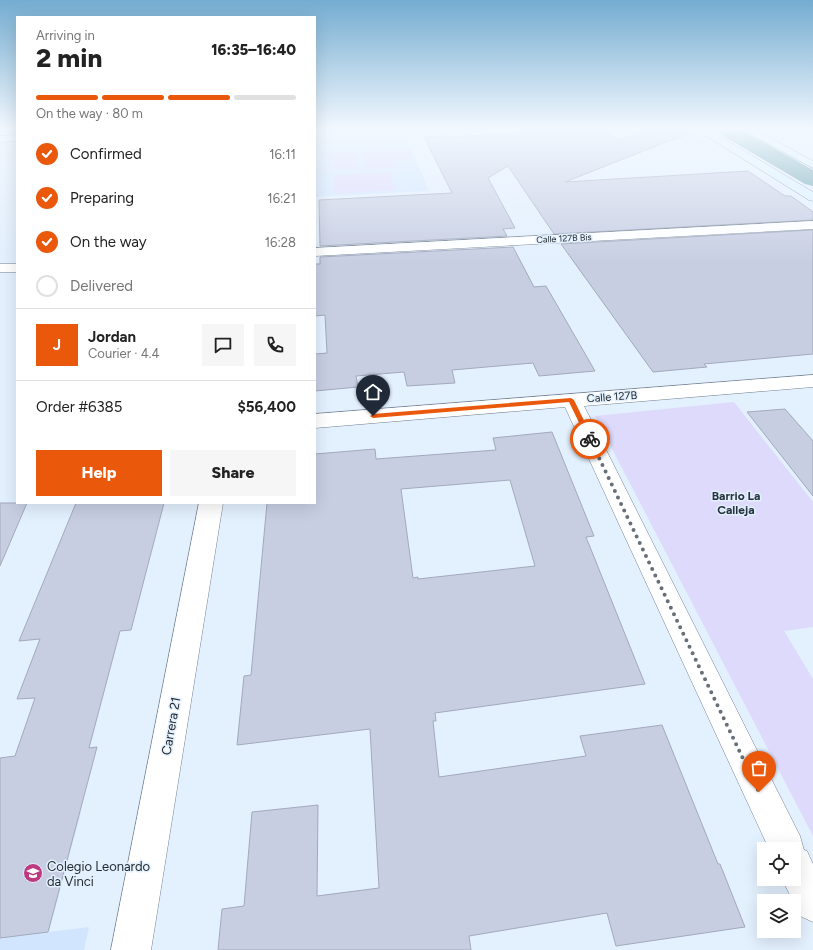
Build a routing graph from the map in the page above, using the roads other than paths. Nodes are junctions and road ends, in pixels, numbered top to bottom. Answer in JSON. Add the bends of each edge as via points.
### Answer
{"nodes":[{"id":1,"x":775,"y":174,"type":"edge"},
{"id":2,"x":813,"y":197,"type":"edge"},
{"id":3,"x":813,"y":225,"type":"edge"},
{"id":4,"x":316,"y":252,"type":"edge"},
{"id":5,"x":0,"y":268,"type":"edge"},
{"id":6,"x":16,"y":268,"type":"edge"},
{"id":7,"x":813,"y":381,"type":"edge"},
{"id":8,"x":571,"y":400,"type":"junction"},
{"id":9,"x":316,"y":421,"type":"edge"},
{"id":10,"x":210,"y":504,"type":"edge"},
{"id":11,"x":784,"y":842,"type":"edge"},
{"id":12,"x":801,"y":878,"type":"edge"},
{"id":13,"x":813,"y":903,"type":"edge"},
{"id":14,"x":131,"y":950,"type":"edge"}],
"edges":[{"from":1,"to":2,"type":"main road"},
{"from":3,"to":4,"type":"street","name":"Calle 127B Bis"},
{"from":5,"to":6,"type":"street"},
{"from":7,"to":8,"type":"street","name":"Calle 127B"},
{"from":8,"to":9,"type":"street","name":"Calle 127B"},
{"from":8,"to":11,"type":"street"},
{"from":10,"to":14,"type":"street","name":"Carrera 21"},
{"from":12,"to":13,"type":"street"}]}
